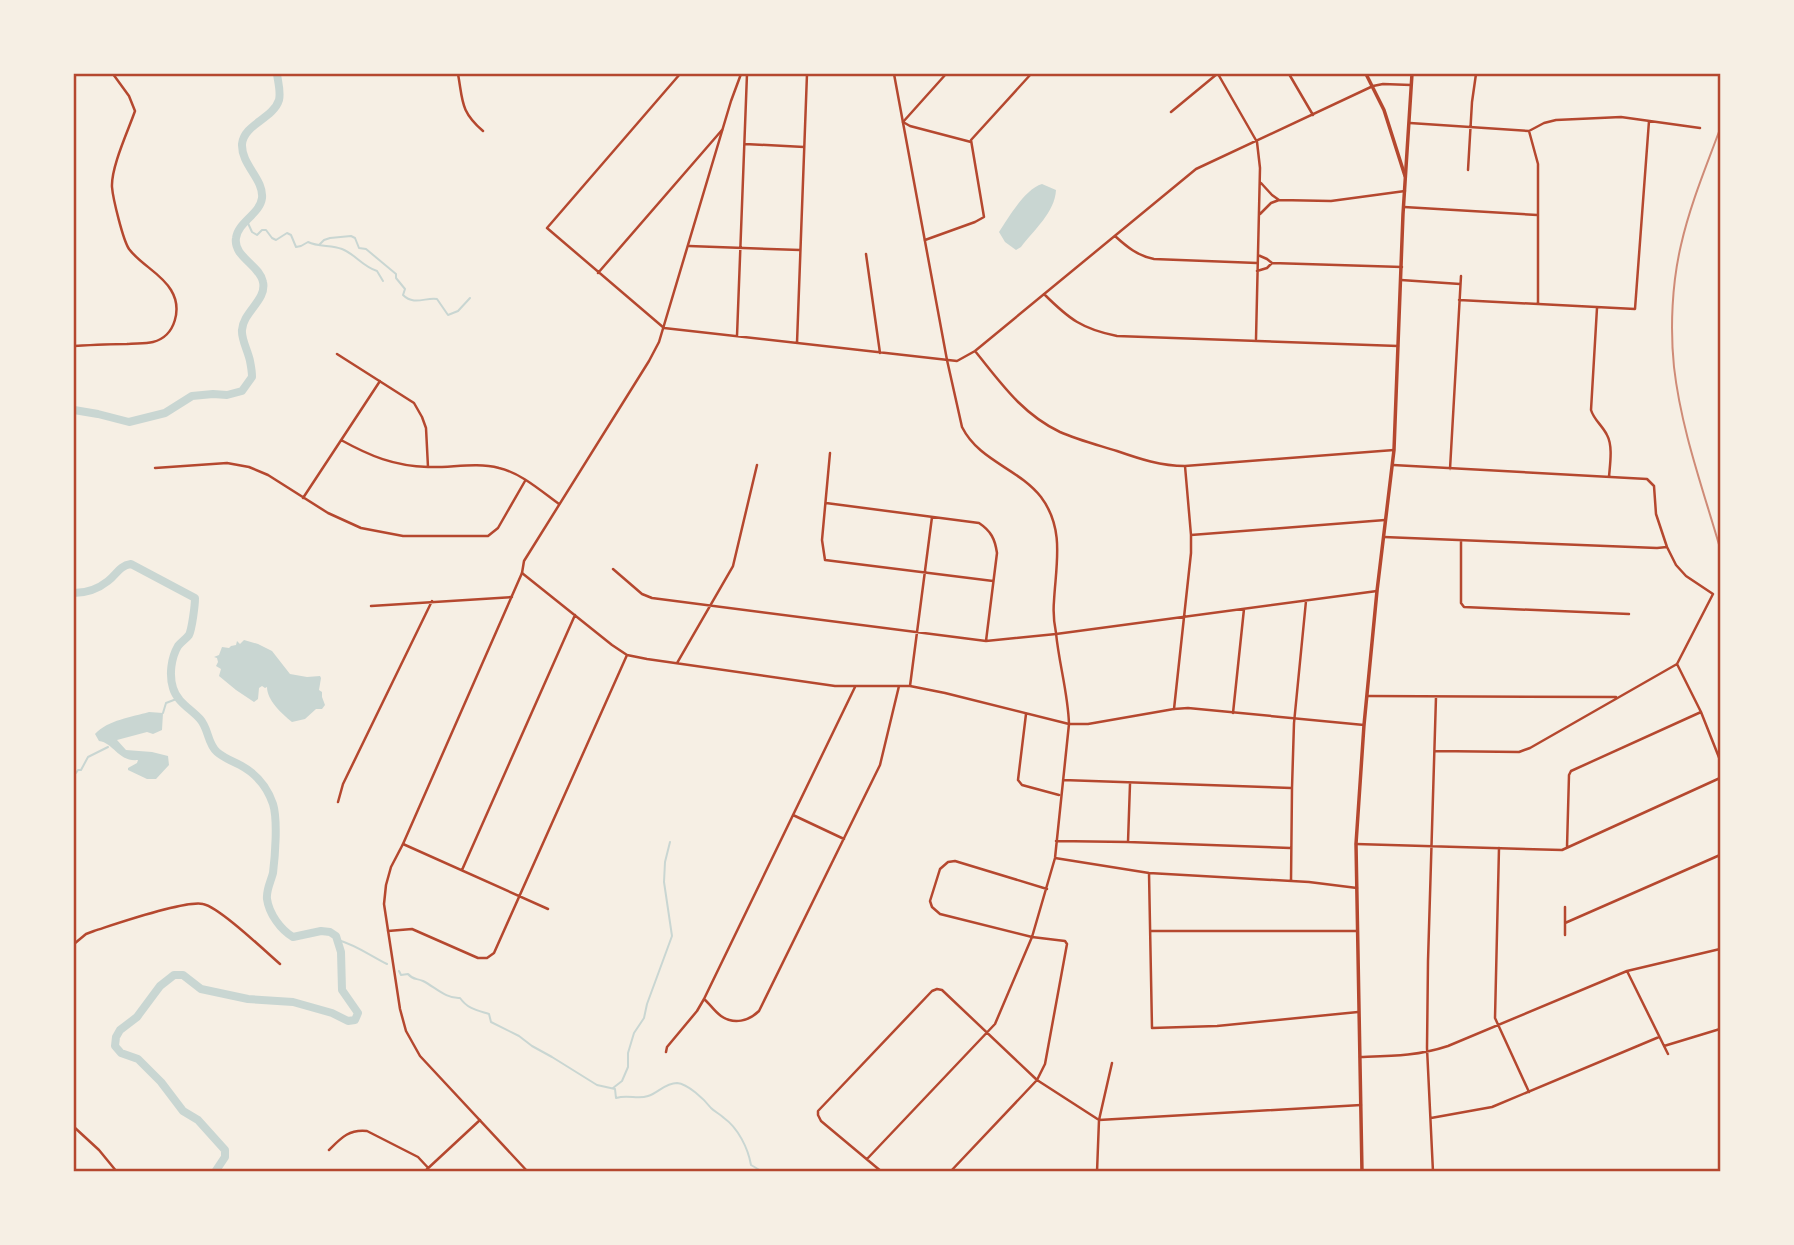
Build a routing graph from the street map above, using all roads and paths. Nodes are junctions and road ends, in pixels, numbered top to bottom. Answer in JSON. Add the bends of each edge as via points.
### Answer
{"nodes":[{"id":1,"x":113,"y":74,"type":"edge"},
{"id":2,"x":458,"y":74,"type":"edge"},
{"id":3,"x":680,"y":74,"type":"edge"},
{"id":4,"x":741,"y":74,"type":"edge"},
{"id":5,"x":747,"y":74,"type":"edge"},
{"id":6,"x":807,"y":74,"type":"edge"},
{"id":7,"x":894,"y":74,"type":"edge"},
{"id":8,"x":946,"y":74,"type":"edge"},
{"id":9,"x":1031,"y":74,"type":"edge"},
{"id":10,"x":1218,"y":74,"type":"edge"},
{"id":11,"x":1289,"y":74,"type":"edge"},
{"id":12,"x":1366,"y":74,"type":"edge"},
{"id":13,"x":1412,"y":74,"type":"edge"},
{"id":14,"x":1476,"y":74,"type":"edge"},
{"id":15,"x":1411,"y":85,"type":"junction"},
{"id":16,"x":1373,"y":86,"type":"junction"},
{"id":17,"x":1171,"y":112,"type":"dead end"},
{"id":18,"x":1313,"y":115,"type":"junction"},
{"id":19,"x":1649,"y":121,"type":"junction"},
{"id":20,"x":903,"y":122,"type":"junction"},
{"id":21,"x":1410,"y":123,"type":"junction"},
{"id":22,"x":724,"y":128,"type":"junction"},
{"id":23,"x":1472,"y":128,"type":"junction"},
{"id":24,"x":1700,"y":128,"type":"dead end"},
{"id":25,"x":483,"y":131,"type":"dead end"},
{"id":26,"x":1529,"y":131,"type":"junction"},
{"id":27,"x":971,"y":142,"type":"junction"},
{"id":28,"x":1257,"y":142,"type":"junction"},
{"id":29,"x":745,"y":144,"type":"junction"},
{"id":30,"x":804,"y":147,"type":"junction"},
{"id":31,"x":1468,"y":170,"type":"dead end"},
{"id":32,"x":1405,"y":178,"type":"junction"},
{"id":33,"x":1260,"y":181,"type":"junction"},
{"id":34,"x":1405,"y":191,"type":"junction"},
{"id":35,"x":1279,"y":200,"type":"junction"},
{"id":36,"x":1404,"y":207,"type":"junction"},
{"id":37,"x":1259,"y":215,"type":"junction"},
{"id":38,"x":1538,"y":215,"type":"junction"},
{"id":39,"x":1115,"y":236,"type":"junction"},
{"id":40,"x":925,"y":240,"type":"junction"},
{"id":41,"x":689,"y":246,"type":"junction"},
{"id":42,"x":741,"y":248,"type":"junction"},
{"id":43,"x":800,"y":250,"type":"junction"},
{"id":44,"x":866,"y":254,"type":"dead end"},
{"id":45,"x":1258,"y":255,"type":"junction"},
{"id":46,"x":1258,"y":263,"type":"junction"},
{"id":47,"x":1272,"y":263,"type":"junction"},
{"id":48,"x":1402,"y":267,"type":"junction"},
{"id":49,"x":1257,"y":271,"type":"junction"},
{"id":50,"x":598,"y":273,"type":"junction"},
{"id":51,"x":1461,"y":276,"type":"dead end"},
{"id":52,"x":1401,"y":280,"type":"junction"},
{"id":53,"x":1460,"y":284,"type":"junction"},
{"id":54,"x":1044,"y":294,"type":"junction"},
{"id":55,"x":1459,"y":300,"type":"junction"},
{"id":56,"x":1538,"y":304,"type":"junction"},
{"id":57,"x":1597,"y":308,"type":"junction"},
{"id":58,"x":664,"y":328,"type":"junction"},
{"id":59,"x":737,"y":337,"type":"junction"},
{"id":60,"x":1255,"y":340,"type":"junction"},
{"id":61,"x":797,"y":343,"type":"junction"},
{"id":62,"x":74,"y":346,"type":"edge"},
{"id":63,"x":1398,"y":346,"type":"junction"},
{"id":64,"x":975,"y":351,"type":"junction"},
{"id":65,"x":880,"y":353,"type":"junction"},
{"id":66,"x":337,"y":354,"type":"dead end"},
{"id":67,"x":947,"y":360,"type":"junction"},
{"id":68,"x":380,"y":381,"type":"junction"},
{"id":69,"x":341,"y":440,"type":"junction"},
{"id":70,"x":1394,"y":450,"type":"junction"},
{"id":71,"x":830,"y":453,"type":"dead end"},
{"id":72,"x":757,"y":465,"type":"dead end"},
{"id":73,"x":1393,"y":465,"type":"junction"},
{"id":74,"x":1185,"y":466,"type":"junction"},
{"id":75,"x":428,"y":467,"type":"junction"},
{"id":76,"x":155,"y":468,"type":"dead end"},
{"id":77,"x":1450,"y":469,"type":"junction"},
{"id":78,"x":1609,"y":477,"type":"junction"},
{"id":79,"x":525,"y":481,"type":"junction"},
{"id":80,"x":303,"y":498,"type":"junction"},
{"id":81,"x":826,"y":503,"type":"junction"},
{"id":82,"x":559,"y":504,"type":"junction"},
{"id":83,"x":932,"y":517,"type":"junction"},
{"id":84,"x":1385,"y":520,"type":"junction"},
{"id":85,"x":1191,"y":535,"type":"junction"},
{"id":86,"x":1384,"y":537,"type":"junction"},
{"id":87,"x":1461,"y":541,"type":"junction"},
{"id":88,"x":1667,"y":547,"type":"junction"},
{"id":89,"x":613,"y":569,"type":"dead end"},
{"id":90,"x":522,"y":573,"type":"junction"},
{"id":91,"x":925,"y":573,"type":"junction"},
{"id":92,"x":993,"y":581,"type":"junction"},
{"id":93,"x":1377,"y":591,"type":"junction"},
{"id":94,"x":512,"y":597,"type":"junction"},
{"id":95,"x":432,"y":601,"type":"junction"},
{"id":96,"x":1306,"y":601,"type":"junction"},
{"id":97,"x":371,"y":606,"type":"dead end"},
{"id":98,"x":711,"y":606,"type":"junction"},
{"id":99,"x":1244,"y":609,"type":"junction"},
{"id":100,"x":1629,"y":614,"type":"dead end"},
{"id":101,"x":575,"y":615,"type":"junction"},
{"id":102,"x":1183,"y":617,"type":"junction"},
{"id":103,"x":916,"y":633,"type":"junction"},
{"id":104,"x":1056,"y":634,"type":"junction"},
{"id":105,"x":986,"y":640,"type":"junction"},
{"id":106,"x":627,"y":654,"type":"junction"},
{"id":107,"x":677,"y":663,"type":"junction"},
{"id":108,"x":1677,"y":664,"type":"junction"},
{"id":109,"x":899,"y":686,"type":"junction"},
{"id":110,"x":910,"y":686,"type":"junction"},
{"id":111,"x":855,"y":687,"type":"junction"},
{"id":112,"x":1368,"y":696,"type":"junction"},
{"id":113,"x":1619,"y":696,"type":"junction"},
{"id":114,"x":1436,"y":697,"type":"junction"},
{"id":115,"x":1174,"y":709,"type":"junction"},
{"id":116,"x":1701,"y":712,"type":"junction"},
{"id":117,"x":1233,"y":713,"type":"junction"},
{"id":118,"x":1026,"y":714,"type":"junction"},
{"id":119,"x":1295,"y":719,"type":"junction"},
{"id":120,"x":1069,"y":724,"type":"junction"},
{"id":121,"x":1364,"y":725,"type":"junction"},
{"id":122,"x":1435,"y":751,"type":"junction"},
{"id":123,"x":1720,"y":760,"type":"edge"},
{"id":124,"x":1720,"y":778,"type":"edge"},
{"id":125,"x":1063,"y":780,"type":"junction"},
{"id":126,"x":1130,"y":784,"type":"junction"},
{"id":127,"x":1292,"y":788,"type":"junction"},
{"id":128,"x":1060,"y":795,"type":"junction"},
{"id":129,"x":338,"y":802,"type":"dead end"},
{"id":130,"x":793,"y":815,"type":"junction"},
{"id":131,"x":844,"y":839,"type":"junction"},
{"id":132,"x":1056,"y":842,"type":"junction"},
{"id":133,"x":1128,"y":842,"type":"junction"},
{"id":134,"x":403,"y":844,"type":"junction"},
{"id":135,"x":1356,"y":844,"type":"junction"},
{"id":136,"x":1432,"y":846,"type":"junction"},
{"id":137,"x":1567,"y":847,"type":"junction"},
{"id":138,"x":1290,"y":848,"type":"junction"},
{"id":139,"x":1499,"y":848,"type":"junction"},
{"id":140,"x":1720,"y":855,"type":"edge"},
{"id":141,"x":1055,"y":858,"type":"junction"},
{"id":142,"x":462,"y":870,"type":"junction"},
{"id":143,"x":1149,"y":873,"type":"junction"},
{"id":144,"x":1291,"y":881,"type":"junction"},
{"id":145,"x":1357,"y":888,"type":"junction"},
{"id":146,"x":1047,"y":889,"type":"junction"},
{"id":147,"x":520,"y":897,"type":"junction"},
{"id":148,"x":1565,"y":907,"type":"dead end"},
{"id":149,"x":548,"y":909,"type":"dead end"},
{"id":150,"x":1565,"y":923,"type":"junction"},
{"id":151,"x":1150,"y":931,"type":"junction"},
{"id":152,"x":1357,"y":931,"type":"junction"},
{"id":153,"x":388,"y":932,"type":"junction"},
{"id":154,"x":1565,"y":935,"type":"dead end"},
{"id":155,"x":1032,"y":937,"type":"junction"},
{"id":156,"x":74,"y":944,"type":"edge"},
{"id":157,"x":1720,"y":949,"type":"edge"},
{"id":158,"x":280,"y":964,"type":"dead end"},
{"id":159,"x":1628,"y":971,"type":"junction"},
{"id":160,"x":704,"y":999,"type":"junction"},
{"id":161,"x":1358,"y":1012,"type":"junction"},
{"id":162,"x":1498,"y":1026,"type":"junction"},
{"id":163,"x":1720,"y":1029,"type":"edge"},
{"id":164,"x":987,"y":1033,"type":"junction"},
{"id":165,"x":1659,"y":1037,"type":"junction"},
{"id":166,"x":1664,"y":1046,"type":"junction"},
{"id":167,"x":666,"y":1052,"type":"dead end"},
{"id":168,"x":1428,"y":1053,"type":"junction"},
{"id":169,"x":1668,"y":1054,"type":"dead end"},
{"id":170,"x":1360,"y":1057,"type":"junction"},
{"id":171,"x":1112,"y":1063,"type":"dead end"},
{"id":172,"x":1037,"y":1080,"type":"junction"},
{"id":173,"x":1529,"y":1092,"type":"junction"},
{"id":174,"x":1361,"y":1105,"type":"junction"},
{"id":175,"x":1431,"y":1118,"type":"junction"},
{"id":176,"x":480,"y":1120,"type":"junction"},
{"id":177,"x":1099,"y":1121,"type":"junction"},
{"id":178,"x":74,"y":1127,"type":"edge"},
{"id":179,"x":329,"y":1150,"type":"dead end"},
{"id":180,"x":867,"y":1159,"type":"junction"},
{"id":181,"x":428,"y":1167,"type":"junction"},
{"id":182,"x":117,"y":1171,"type":"edge"},
{"id":183,"x":424,"y":1171,"type":"edge"},
{"id":184,"x":432,"y":1171,"type":"edge"},
{"id":185,"x":528,"y":1171,"type":"edge"},
{"id":186,"x":882,"y":1171,"type":"edge"},
{"id":187,"x":950,"y":1171,"type":"edge"},
{"id":188,"x":1097,"y":1171,"type":"edge"},
{"id":189,"x":1362,"y":1171,"type":"edge"},
{"id":190,"x":1433,"y":1171,"type":"edge"}],
"edges":[{"from":1,"to":62,"type":"street","via":[[135,111],[112,186],[119,219],[129,248],[172,292],[177,317],[167,334],[152,343]]},
{"from":2,"to":25,"type":"street","via":[[462,103],[471,121]]},
{"from":3,"to":50,"type":"street","via":[[547,229]]},
{"from":4,"to":22,"type":"street"},
{"from":5,"to":29,"type":"street"},
{"from":6,"to":30,"type":"street"},
{"from":7,"to":20,"type":"street"},
{"from":8,"to":20,"type":"street"},
{"from":9,"to":27,"type":"street"},
{"from":10,"to":17,"type":"street"},
{"from":10,"to":28,"type":"street"},
{"from":11,"to":18,"type":"street"},
{"from":12,"to":16,"type":"main road"},
{"from":13,"to":15,"type":"main road"},
{"from":14,"to":23,"type":"street"},
{"from":15,"to":16,"type":"street"},
{"from":15,"to":21,"type":"main road"},
{"from":16,"to":18,"type":"street"},
{"from":16,"to":32,"type":"main road"},
{"from":18,"to":28,"type":"street"},
{"from":19,"to":24,"type":"street"},
{"from":19,"to":26,"type":"street","via":[[1621,117],[1556,120]]},
{"from":19,"to":57,"type":"street","via":[[1635,309]]},
{"from":20,"to":27,"type":"street"},
{"from":20,"to":40,"type":"street"},
{"from":21,"to":23,"type":"street"},
{"from":21,"to":32,"type":"main road"},
{"from":22,"to":41,"type":"street"},
{"from":22,"to":50,"type":"street"},
{"from":23,"to":26,"type":"street"},
{"from":23,"to":31,"type":"street"},
{"from":26,"to":38,"type":"street","via":[[1538,164]]},
{"from":27,"to":40,"type":"street","via":[[984,217]]},
{"from":28,"to":33,"type":"street"},
{"from":28,"to":39,"type":"street","via":[[1196,170]]},
{"from":29,"to":30,"type":"street"},
{"from":29,"to":42,"type":"street"},
{"from":30,"to":43,"type":"street"},
{"from":32,"to":34,"type":"main road"},
{"from":33,"to":35,"type":"street"},
{"from":33,"to":37,"type":"street"},
{"from":34,"to":35,"type":"street","via":[[1331,201]]},
{"from":34,"to":36,"type":"main road"},
{"from":35,"to":37,"type":"street"},
{"from":36,"to":38,"type":"street"},
{"from":36,"to":48,"type":"main road"},
{"from":37,"to":45,"type":"street"},
{"from":38,"to":56,"type":"street"},
{"from":39,"to":46,"type":"street","via":[[1142,257]]},
{"from":39,"to":54,"type":"street"},
{"from":40,"to":67,"type":"street"},
{"from":41,"to":42,"type":"street"},
{"from":41,"to":58,"type":"street"},
{"from":42,"to":43,"type":"street"},
{"from":42,"to":59,"type":"street"},
{"from":43,"to":61,"type":"street"},
{"from":44,"to":65,"type":"street"},
{"from":45,"to":46,"type":"street"},
{"from":45,"to":47,"type":"street"},
{"from":46,"to":49,"type":"street"},
{"from":47,"to":48,"type":"street"},
{"from":47,"to":49,"type":"street"},
{"from":48,"to":52,"type":"main road"},
{"from":49,"to":60,"type":"street"},
{"from":50,"to":58,"type":"street"},
{"from":51,"to":53,"type":"street"},
{"from":52,"to":53,"type":"street"},
{"from":52,"to":63,"type":"main road"},
{"from":53,"to":55,"type":"street"},
{"from":54,"to":60,"type":"street","via":[[1066,316],[1096,332]]},
{"from":54,"to":64,"type":"street"},
{"from":55,"to":56,"type":"street"},
{"from":55,"to":77,"type":"street"},
{"from":56,"to":57,"type":"street"},
{"from":57,"to":78,"type":"street","via":[[1591,410],[1610,443]]},
{"from":58,"to":59,"type":"street"},
{"from":58,"to":82,"type":"street","via":[[649,361]]},
{"from":59,"to":61,"type":"street"},
{"from":60,"to":63,"type":"street"},
{"from":61,"to":65,"type":"street"},
{"from":63,"to":70,"type":"main road"},
{"from":64,"to":67,"type":"street","via":[[957,361]]},
{"from":64,"to":74,"type":"street","via":[[1012,398],[1062,433],[1151,462]]},
{"from":65,"to":67,"type":"street"},
{"from":66,"to":68,"type":"street"},
{"from":67,"to":104,"type":"street","via":[[966,436],[976,448],[1023,479],[1044,501],[1054,522],[1058,544]]},
{"from":68,"to":69,"type":"street"},
{"from":68,"to":75,"type":"street","via":[[414,403],[422,416]]},
{"from":69,"to":75,"type":"street","via":[[393,463]]},
{"from":69,"to":80,"type":"street"},
{"from":70,"to":73,"type":"main road"},
{"from":70,"to":74,"type":"street"},
{"from":71,"to":81,"type":"street"},
{"from":72,"to":98,"type":"street","via":[[733,565]]},
{"from":73,"to":77,"type":"street"},
{"from":73,"to":84,"type":"main road"},
{"from":74,"to":85,"type":"street"},
{"from":75,"to":79,"type":"street","via":[[500,468]]},
{"from":76,"to":80,"type":"street","via":[[227,463],[249,467]]},
{"from":77,"to":78,"type":"street"},
{"from":78,"to":88,"type":"street","via":[[1651,482]]},
{"from":79,"to":80,"type":"street","via":[[498,528],[488,536],[385,533],[361,528]]},
{"from":79,"to":82,"type":"street"},
{"from":81,"to":83,"type":"street"},
{"from":81,"to":91,"type":"street","via":[[825,560]]},
{"from":82,"to":90,"type":"street","via":[[524,561]]},
{"from":83,"to":91,"type":"street"},
{"from":83,"to":92,"type":"street","via":[[979,523],[988,529],[996,540]]},
{"from":84,"to":85,"type":"street"},
{"from":84,"to":86,"type":"main road"},
{"from":85,"to":102,"type":"street"},
{"from":86,"to":87,"type":"street"},
{"from":86,"to":93,"type":"main road"},
{"from":87,"to":88,"type":"street"},
{"from":87,"to":100,"type":"street","via":[[1464,607]]},
{"from":88,"to":108,"type":"street","via":[[1686,576],[1713,594]]},
{"from":89,"to":98,"type":"street","via":[[647,597]]},
{"from":90,"to":94,"type":"street"},
{"from":90,"to":101,"type":"street"},
{"from":91,"to":92,"type":"street"},
{"from":91,"to":103,"type":"street"},
{"from":92,"to":105,"type":"street"},
{"from":93,"to":96,"type":"street"},
{"from":93,"to":112,"type":"main road"},
{"from":94,"to":95,"type":"street"},
{"from":94,"to":134,"type":"street"},
{"from":95,"to":97,"type":"street"},
{"from":95,"to":129,"type":"street","via":[[342,784]]},
{"from":96,"to":99,"type":"street"},
{"from":96,"to":119,"type":"street"},
{"from":98,"to":103,"type":"street"},
{"from":98,"to":107,"type":"street"},
{"from":99,"to":102,"type":"street"},
{"from":99,"to":117,"type":"street"},
{"from":101,"to":106,"type":"street"},
{"from":101,"to":142,"type":"street"},
{"from":102,"to":104,"type":"street"},
{"from":102,"to":115,"type":"street"},
{"from":103,"to":105,"type":"street"},
{"from":103,"to":110,"type":"street"},
{"from":104,"to":105,"type":"street"},
{"from":104,"to":120,"type":"street"},
{"from":106,"to":107,"type":"street"},
{"from":106,"to":147,"type":"street"},
{"from":107,"to":111,"type":"street"},
{"from":108,"to":113,"type":"street"},
{"from":108,"to":116,"type":"street"},
{"from":109,"to":110,"type":"street"},
{"from":109,"to":111,"type":"street"},
{"from":109,"to":131,"type":"street","via":[[880,765]]},
{"from":110,"to":118,"type":"street"},
{"from":111,"to":130,"type":"street"},
{"from":112,"to":114,"type":"street"},
{"from":112,"to":121,"type":"main road"},
{"from":113,"to":114,"type":"street"},
{"from":113,"to":122,"type":"street","via":[[1518,752]]},
{"from":114,"to":122,"type":"street"},
{"from":115,"to":117,"type":"street"},
{"from":115,"to":120,"type":"street"},
{"from":116,"to":123,"type":"street"},
{"from":116,"to":137,"type":"street","via":[[1570,771]]},
{"from":117,"to":119,"type":"street"},
{"from":118,"to":120,"type":"street"},
{"from":118,"to":128,"type":"street","via":[[1017,780]]},
{"from":119,"to":121,"type":"street"},
{"from":119,"to":127,"type":"street"},
{"from":120,"to":125,"type":"street"},
{"from":121,"to":135,"type":"main road"},
{"from":122,"to":136,"type":"street"},
{"from":124,"to":137,"type":"street"},
{"from":125,"to":126,"type":"street"},
{"from":125,"to":128,"type":"street"},
{"from":126,"to":127,"type":"street"},
{"from":126,"to":133,"type":"street"},
{"from":127,"to":138,"type":"street"},
{"from":128,"to":132,"type":"street"},
{"from":130,"to":131,"type":"street"},
{"from":130,"to":160,"type":"street"},
{"from":131,"to":160,"type":"street","via":[[760,1012],[733,1021]]},
{"from":132,"to":133,"type":"street"},
{"from":132,"to":141,"type":"street"},
{"from":133,"to":138,"type":"street"},
{"from":134,"to":142,"type":"street"},
{"from":134,"to":153,"type":"street","via":[[386,885]]},
{"from":135,"to":136,"type":"street"},
{"from":135,"to":145,"type":"main road"},
{"from":136,"to":139,"type":"street"},
{"from":136,"to":168,"type":"street"},
{"from":137,"to":139,"type":"street"},
{"from":138,"to":144,"type":"street"},
{"from":139,"to":162,"type":"street"},
{"from":140,"to":150,"type":"street"},
{"from":141,"to":143,"type":"street"},
{"from":141,"to":146,"type":"street"},
{"from":142,"to":147,"type":"street"},
{"from":143,"to":144,"type":"street"},
{"from":143,"to":151,"type":"street"},
{"from":144,"to":145,"type":"street"},
{"from":145,"to":152,"type":"main road"},
{"from":146,"to":155,"type":"street"},
{"from":146,"to":155,"type":"street","via":[[955,862],[940,869],[930,901],[936,912]]},
{"from":147,"to":149,"type":"street"},
{"from":147,"to":153,"type":"street","via":[[494,953],[487,958],[412,929]]},
{"from":148,"to":150,"type":"street"},
{"from":150,"to":154,"type":"street"},
{"from":151,"to":152,"type":"street"},
{"from":151,"to":161,"type":"street","via":[[1152,1028]]},
{"from":152,"to":161,"type":"main road"},
{"from":153,"to":176,"type":"street","via":[[400,1010],[412,1044]]},
{"from":155,"to":164,"type":"street"},
{"from":155,"to":172,"type":"street","via":[[1067,944],[1045,1064]]},
{"from":156,"to":158,"type":"street","via":[[93,931],[187,904],[203,904]]},
{"from":157,"to":159,"type":"street"},
{"from":159,"to":162,"type":"street"},
{"from":159,"to":165,"type":"street"},
{"from":160,"to":167,"type":"street"},
{"from":161,"to":170,"type":"main road"},
{"from":162,"to":168,"type":"street"},
{"from":162,"to":173,"type":"street"},
{"from":163,"to":166,"type":"street"},
{"from":164,"to":172,"type":"street"},
{"from":164,"to":180,"type":"street"},
{"from":164,"to":180,"type":"street","via":[[942,990],[932,991],[821,1107],[821,1121]]},
{"from":165,"to":166,"type":"street"},
{"from":165,"to":173,"type":"street"},
{"from":166,"to":169,"type":"street"},
{"from":168,"to":170,"type":"street"},
{"from":168,"to":175,"type":"street"},
{"from":170,"to":174,"type":"main road"},
{"from":171,"to":177,"type":"street"},
{"from":172,"to":177,"type":"street"},
{"from":172,"to":187,"type":"street"},
{"from":173,"to":175,"type":"street","via":[[1492,1107]]},
{"from":174,"to":177,"type":"street"},
{"from":174,"to":189,"type":"main road"},
{"from":175,"to":190,"type":"street"},
{"from":176,"to":181,"type":"street"},
{"from":176,"to":185,"type":"street"},
{"from":177,"to":188,"type":"street"},
{"from":178,"to":182,"type":"street"},
{"from":179,"to":181,"type":"street","via":[[350,1132],[367,1131],[418,1157]]},
{"from":180,"to":186,"type":"street"},
{"from":181,"to":183,"type":"street"},
{"from":181,"to":184,"type":"street"}]}
